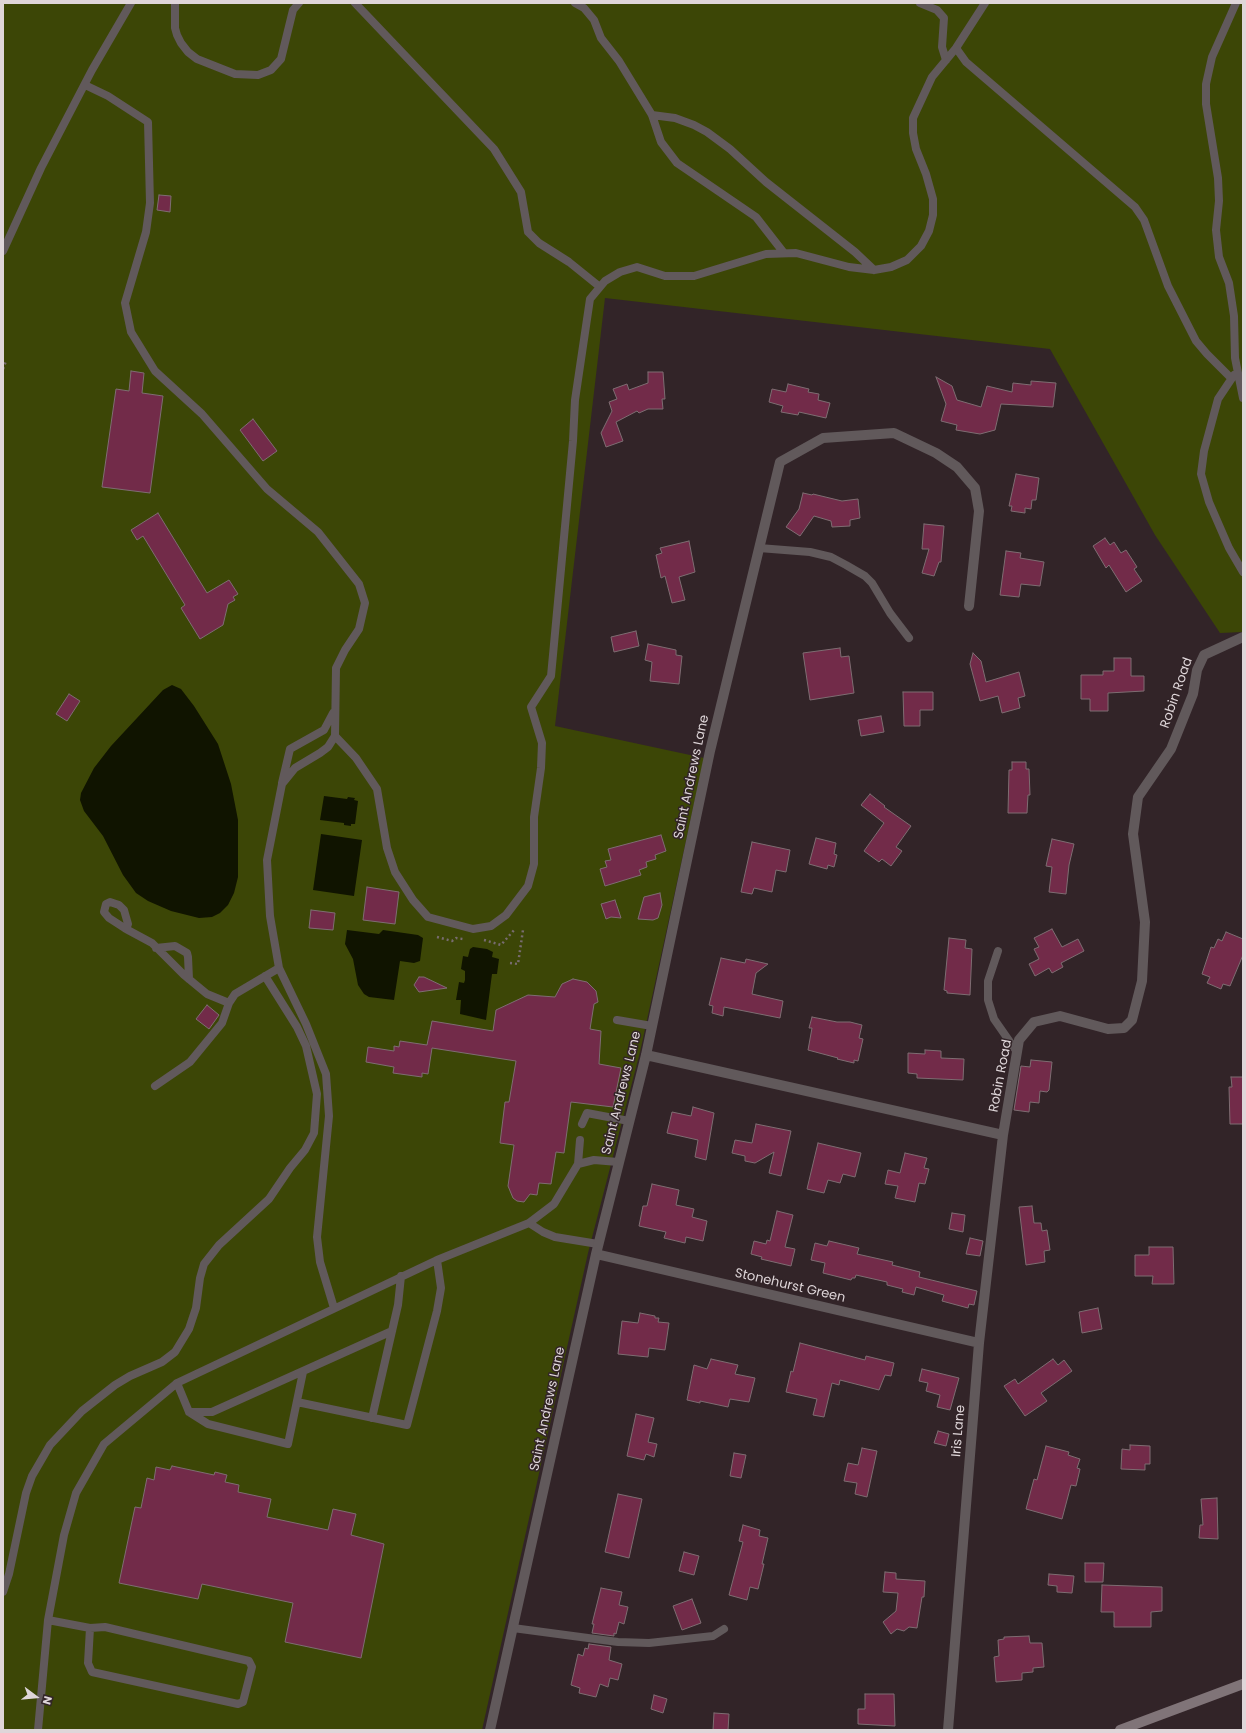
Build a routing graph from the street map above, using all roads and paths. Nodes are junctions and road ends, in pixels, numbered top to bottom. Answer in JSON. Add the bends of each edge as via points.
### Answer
{"nodes":[{"id":1,"x":131,"y":3,"type":"edge"},
{"id":2,"x":175,"y":3,"type":"edge"},
{"id":3,"x":299,"y":3,"type":"edge"},
{"id":4,"x":355,"y":3,"type":"edge"},
{"id":5,"x":575,"y":3,"type":"edge"},
{"id":6,"x":920,"y":3,"type":"edge"},
{"id":7,"x":985,"y":3,"type":"edge"},
{"id":8,"x":1236,"y":3,"type":"edge"},
{"id":9,"x":956,"y":48,"type":"junction"},
{"id":10,"x":946,"y":60,"type":"junction"},
{"id":11,"x":84,"y":85,"type":"junction"},
{"id":12,"x":652,"y":115,"type":"junction"},
{"id":13,"x":3,"y":251,"type":"edge"},
{"id":14,"x":784,"y":253,"type":"junction"},
{"id":15,"x":874,"y":270,"type":"junction"},
{"id":16,"x":600,"y":287,"type":"junction"},
{"id":17,"x":6,"y":361,"type":"dead end"},
{"id":18,"x":3,"y":369,"type":"edge"},
{"id":19,"x":1238,"y":372,"type":"junction"},
{"id":20,"x":1231,"y":378,"type":"junction"},
{"id":21,"x":1243,"y":398,"type":"edge"},
{"id":22,"x":759,"y":548,"type":"junction"},
{"id":23,"x":1243,"y":572,"type":"edge"},
{"id":24,"x":969,"y":606,"type":"dead end"},
{"id":25,"x":1243,"y":637,"type":"edge"},
{"id":26,"x":909,"y":638,"type":"dead end"},
{"id":27,"x":335,"y":704,"type":"junction"},
{"id":28,"x":335,"y":736,"type":"junction"},
{"id":29,"x":282,"y":784,"type":"junction"},
{"id":30,"x":126,"y":929,"type":"dead end"},
{"id":31,"x":523,"y":930,"type":"dead end"},
{"id":32,"x":156,"y":948,"type":"junction"},
{"id":33,"x":998,"y":951,"type":"dead end"},
{"id":34,"x":510,"y":963,"type":"dead end"},
{"id":35,"x":279,"y":968,"type":"junction"},
{"id":36,"x":265,"y":976,"type":"junction"},
{"id":37,"x":189,"y":980,"type":"junction"},
{"id":38,"x":229,"y":1003,"type":"junction"},
{"id":39,"x":617,"y":1020,"type":"dead end"},
{"id":40,"x":652,"y":1026,"type":"junction"},
{"id":41,"x":1017,"y":1052,"type":"junction"},
{"id":42,"x":646,"y":1055,"type":"junction"},
{"id":43,"x":155,"y":1086,"type":"dead end"},
{"id":44,"x":629,"y":1121,"type":"junction"},
{"id":45,"x":582,"y":1124,"type":"dead end"},
{"id":46,"x":1003,"y":1135,"type":"junction"},
{"id":47,"x":580,"y":1140,"type":"dead end"},
{"id":48,"x":618,"y":1162,"type":"junction"},
{"id":49,"x":578,"y":1164,"type":"junction"},
{"id":50,"x":529,"y":1224,"type":"junction"},
{"id":51,"x":597,"y":1249,"type":"junction"},
{"id":52,"x":436,"y":1260,"type":"junction"},
{"id":53,"x":401,"y":1276,"type":"junction"},
{"id":54,"x":334,"y":1308,"type":"junction"},
{"id":55,"x":392,"y":1331,"type":"junction"},
{"id":56,"x":979,"y":1343,"type":"junction"},
{"id":57,"x":303,"y":1372,"type":"junction"},
{"id":58,"x":176,"y":1383,"type":"junction"},
{"id":59,"x":296,"y":1402,"type":"junction"},
{"id":60,"x":189,"y":1412,"type":"junction"},
{"id":61,"x":372,"y":1418,"type":"junction"},
{"id":62,"x":3,"y":1592,"type":"edge"},
{"id":63,"x":48,"y":1620,"type":"junction"},
{"id":64,"x":90,"y":1628,"type":"junction"},
{"id":65,"x":512,"y":1628,"type":"junction"},
{"id":66,"x":724,"y":1629,"type":"dead end"},
{"id":67,"x":1243,"y":1684,"type":"edge"},
{"id":68,"x":38,"y":1730,"type":"edge"},
{"id":69,"x":490,"y":1730,"type":"edge"},
{"id":70,"x":948,"y":1730,"type":"edge"},
{"id":71,"x":1120,"y":1730,"type":"edge"}],
"edges":[{"from":1,"to":11,"type":"lane"},
{"from":2,"to":3,"type":"lane","via":[[175,28],[188,52],[197,59],[236,74],[258,75],[271,70],[281,59],[293,10]]},
{"from":4,"to":16,"type":"lane","via":[[494,149],[521,192],[528,232],[539,243],[569,262]]},
{"from":5,"to":12,"type":"lane","via":[[584,8],[594,20],[601,38],[619,61]]},
{"from":6,"to":10,"type":"lane","via":[[937,10],[944,18],[942,47]]},
{"from":7,"to":9,"type":"lane"},
{"from":8,"to":19,"type":"lane","via":[[1212,57],[1206,84],[1206,104],[1218,178],[1216,230],[1219,257],[1229,283]]},
{"from":9,"to":10,"type":"lane"},
{"from":9,"to":20,"type":"lane","via":[[966,62],[1135,207],[1144,220],[1168,286],[1196,341]]},
{"from":10,"to":15,"type":"lane","via":[[932,77],[913,118],[916,149],[933,199],[929,231],[907,260],[891,267]]},
{"from":11,"to":13,"type":"lane","via":[[41,168]]},
{"from":11,"to":27,"type":"lane","via":[[108,96],[148,122],[150,203],[146,232],[125,303],[131,332],[155,371],[202,414],[267,489],[318,532],[359,584],[365,603],[359,629],[336,668]]},
{"from":12,"to":14,"type":"lane","via":[[661,142],[677,163],[756,216]]},
{"from":12,"to":15,"type":"lane","via":[[675,118],[694,124],[707,132]]},
{"from":14,"to":15,"type":"lane","via":[[796,253],[849,267]]},
{"from":14,"to":16,"type":"lane","via":[[766,254],[694,276],[665,276],[637,267],[620,272]]},
{"from":16,"to":28,"type":"lane","via":[[590,299],[579,367],[551,676],[531,707],[542,743],[534,817],[534,864],[528,886],[506,915],[490,926],[473,929],[428,917],[413,900],[395,872],[387,848],[377,789],[356,758]]},
{"from":17,"to":18,"type":"path"},
{"from":19,"to":20,"type":"lane"},
{"from":19,"to":21,"type":"lane"},
{"from":20,"to":23,"type":"lane","via":[[1218,399],[1204,451],[1201,474],[1209,502],[1226,542]]},
{"from":22,"to":24,"type":"street","name":"Saint Andrews Lane","via":[[780,462],[823,438],[894,433],[936,453],[957,467],[975,488],[979,511]]},
{"from":22,"to":26,"type":"lane","via":[[810,552],[831,557],[852,568],[872,584]]},
{"from":22,"to":40,"type":"street","name":"Saint Andrews Lane","via":[[710,751]]},
{"from":25,"to":41,"type":"street","name":"Robin Road","via":[[1204,655],[1197,670],[1193,694],[1171,749],[1138,797],[1133,834],[1145,922],[1142,981],[1132,1020],[1124,1028],[1108,1029],[1060,1016],[1034,1022],[1019,1040]]},
{"from":27,"to":28,"type":"lane"},
{"from":27,"to":29,"type":"lane","via":[[332,718],[324,730],[290,749]]},
{"from":28,"to":29,"type":"lane","via":[[328,747],[296,768]]},
{"from":29,"to":35,"type":"lane","via":[[267,860],[270,916]]},
{"from":30,"to":32,"type":"lane","via":[[152,943]]},
{"from":31,"to":34,"type":"path","via":[[518,964]]},
{"from":32,"to":37,"type":"lane"},
{"from":32,"to":37,"type":"lane","via":[[175,946],[186,953]]},
{"from":33,"to":41,"type":"lane","via":[[988,981],[988,1000],[994,1019]]},
{"from":35,"to":36,"type":"lane"},
{"from":35,"to":54,"type":"lane","via":[[326,1074],[330,1116],[317,1237],[320,1262]]},
{"from":36,"to":38,"type":"lane","via":[[235,994]]},
{"from":36,"to":62,"type":"lane","via":[[306,1046],[317,1094],[314,1133],[305,1150],[269,1199],[219,1245],[204,1264],[196,1308],[189,1329],[175,1352],[162,1362],[115,1385],[82,1411],[50,1445],[32,1476],[26,1493]]},
{"from":37,"to":38,"type":"lane","via":[[207,994]]},
{"from":38,"to":43,"type":"lane","via":[[222,1023],[190,1062]]},
{"from":39,"to":40,"type":"lane"},
{"from":40,"to":42,"type":"street","name":"Saint Andrews Lane"},
{"from":41,"to":46,"type":"street","name":"Robin Road"},
{"from":42,"to":44,"type":"street","name":"Saint Andrews Lane"},
{"from":42,"to":46,"type":"street"},
{"from":44,"to":45,"type":"lane","via":[[587,1113]]},
{"from":44,"to":48,"type":"street","name":"Saint Andrews Lane"},
{"from":46,"to":56,"type":"street","name":"Iris Lane"},
{"from":47,"to":49,"type":"lane"},
{"from":48,"to":49,"type":"lane","via":[[594,1160]]},
{"from":48,"to":51,"type":"street","name":"Saint Andrews Lane"},
{"from":49,"to":50,"type":"lane","via":[[554,1204]]},
{"from":50,"to":51,"type":"lane","via":[[555,1237]]},
{"from":50,"to":52,"type":"lane"},
{"from":51,"to":56,"type":"street","name":"Stonehurst Green"},
{"from":51,"to":65,"type":"street","name":"Saint Andrews Lane"},
{"from":52,"to":53,"type":"lane"},
{"from":52,"to":61,"type":"lane","via":[[441,1288],[409,1421],[406,1425]]},
{"from":53,"to":54,"type":"lane"},
{"from":53,"to":55,"type":"lane"},
{"from":54,"to":58,"type":"lane"},
{"from":55,"to":57,"type":"lane"},
{"from":55,"to":61,"type":"lane"},
{"from":56,"to":70,"type":"street","name":"Iris Lane"},
{"from":57,"to":59,"type":"lane"},
{"from":57,"to":60,"type":"lane","via":[[212,1412]]},
{"from":58,"to":60,"type":"lane"},
{"from":58,"to":63,"type":"lane","via":[[104,1444],[76,1493],[64,1535]]},
{"from":59,"to":60,"type":"lane","via":[[288,1444],[208,1424]]},
{"from":59,"to":61,"type":"lane"},
{"from":63,"to":64,"type":"lane"},
{"from":63,"to":68,"type":"lane"},
{"from":64,"to":64,"type":"lane","via":[[88,1663],[92,1672],[238,1704],[243,1702],[252,1666],[249,1661],[105,1627]]},
{"from":65,"to":66,"type":"lane","via":[[618,1642],[649,1643],[713,1636]]},
{"from":65,"to":69,"type":"street","name":"Saint Andrews Lane"},
{"from":67,"to":71,"type":"main road"}]}
